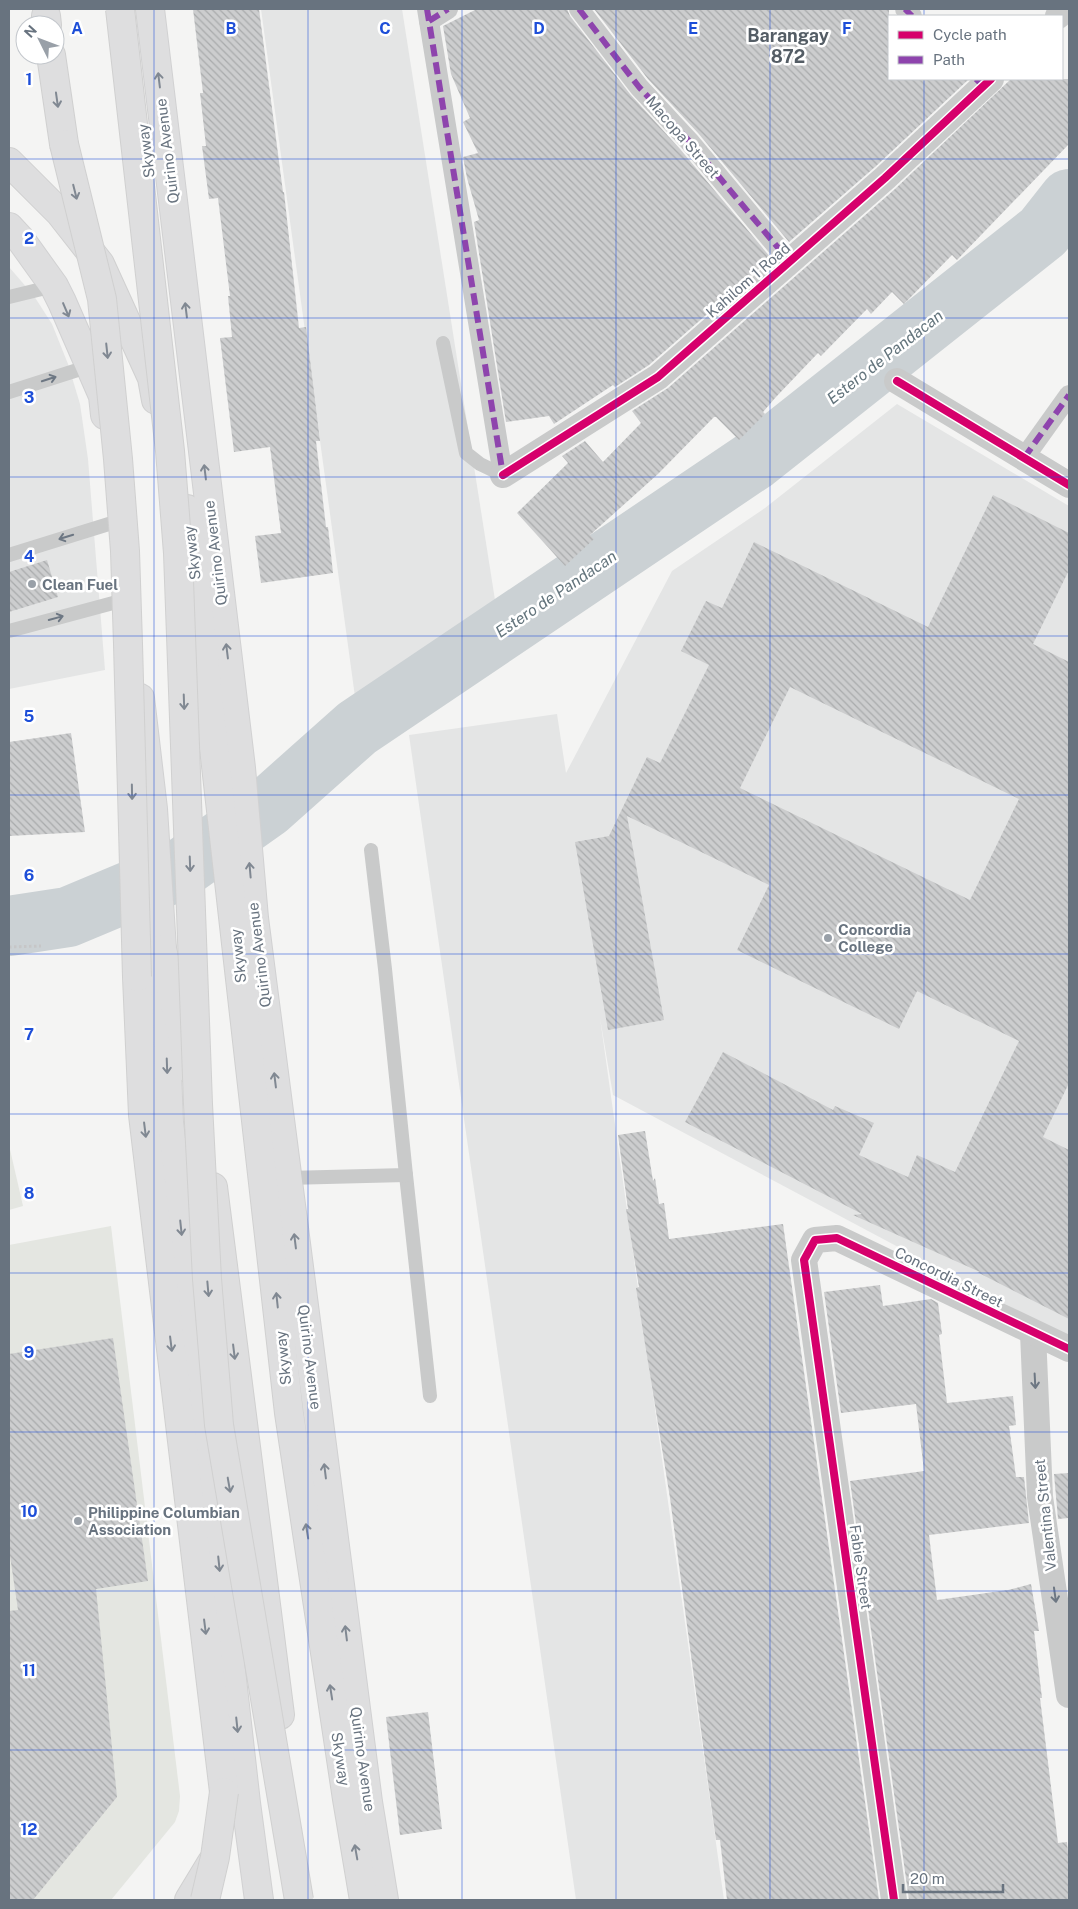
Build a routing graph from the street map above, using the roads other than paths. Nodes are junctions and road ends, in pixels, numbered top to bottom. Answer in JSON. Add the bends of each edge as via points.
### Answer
{"nodes":[{"id":1,"x":120,"y":9,"type":"edge"},
{"id":2,"x":129,"y":9,"type":"edge"},
{"id":3,"x":150,"y":9,"type":"edge"},
{"id":4,"x":448,"y":9,"type":"edge"},
{"id":5,"x":579,"y":9,"type":"edge"},
{"id":6,"x":428,"y":15,"type":"edge"},
{"id":7,"x":52,"y":65,"type":"edge"},
{"id":8,"x":983,"y":81,"type":"edge"},
{"id":9,"x":9,"y":162,"type":"edge"},
{"id":10,"x":9,"y":227,"type":"edge"},
{"id":11,"x":790,"y":262,"type":"junction"},
{"id":12,"x":54,"y":286,"type":"junction"},
{"id":13,"x":9,"y":298,"type":"edge"},
{"id":14,"x":443,"y":343,"type":"dead end"},
{"id":15,"x":90,"y":366,"type":"junction"},
{"id":16,"x":897,"y":381,"type":"dead end"},
{"id":17,"x":9,"y":392,"type":"edge"},
{"id":18,"x":1069,"y":395,"type":"edge"},
{"id":19,"x":1024,"y":458,"type":"junction"},
{"id":20,"x":503,"y":475,"type":"junction"},
{"id":21,"x":1069,"y":485,"type":"edge"},
{"id":22,"x":112,"y":523,"type":"junction"},
{"id":23,"x":9,"y":555,"type":"edge"},
{"id":24,"x":128,"y":598,"type":"junction"},
{"id":25,"x":9,"y":631,"type":"edge"},
{"id":26,"x":229,"y":770,"type":"junction"},
{"id":27,"x":371,"y":850,"type":"dead end"},
{"id":28,"x":162,"y":948,"type":"junction"},
{"id":29,"x":406,"y":1175,"type":"junction"},
{"id":30,"x":287,"y":1178,"type":"junction"},
{"id":31,"x":815,"y":1240,"type":"joint"},
{"id":32,"x":1033,"y":1333,"type":"junction"},
{"id":33,"x":1069,"y":1349,"type":"edge"},
{"id":34,"x":430,"y":1396,"type":"dead end"},
{"id":35,"x":1069,"y":1695,"type":"edge"},
{"id":36,"x":242,"y":1768,"type":"junction"},
{"id":37,"x":215,"y":1857,"type":"junction"},
{"id":38,"x":189,"y":1900,"type":"edge"},
{"id":39,"x":199,"y":1900,"type":"edge"},
{"id":40,"x":205,"y":1900,"type":"edge"},
{"id":41,"x":259,"y":1900,"type":"edge"},
{"id":42,"x":285,"y":1900,"type":"edge"},
{"id":43,"x":299,"y":1900,"type":"edge"},
{"id":44,"x":364,"y":1900,"type":"edge"},
{"id":45,"x":384,"y":1900,"type":"edge"},
{"id":46,"x":894,"y":1900,"type":"edge"}],
"edges":[{"from":1,"to":43,"type":"main road","name":"Skyway","one_way":true,"bridge":true,"via":[[170,451],[178,553],[198,1104],[219,1425]]},
{"from":2,"to":26,"type":"main road","name":"Skyway"},
{"from":26,"to":3,"type":"main road","name":"Quirino Avenue","one_way":true},
{"from":4,"to":6,"type":"street"},
{"from":5,"to":11,"type":"street","name":"Macopa Street","via":[[639,87],[689,141]]},
{"from":6,"to":20,"type":"street"},
{"from":7,"to":37,"type":"main road","one_way":true,"bridge":true,"via":[[64,144],[102,299],[118,459],[126,579],[143,1116],[224,1792]]},
{"from":8,"to":11,"type":"street","name":"Kahilom 1 Road","via":[[885,178]]},
{"from":9,"to":26,"type":"main road","bridge":true,"via":[[60,213],[100,264],[152,378],[182,577]]},
{"from":10,"to":12,"type":"main road"},
{"from":11,"to":20,"type":"street","name":"Kahilom 1 Road","via":[[658,377]]},
{"from":12,"to":13,"type":"lane"},
{"from":12,"to":15,"type":"main road","one_way":true},
{"from":14,"to":20,"type":"lane","via":[[466,453]]},
{"from":17,"to":15,"type":"lane","one_way":true},
{"from":15,"to":22,"type":"main road","via":[[103,396]]},
{"from":16,"to":19,"type":"street"},
{"from":18,"to":19,"type":"street"},
{"from":19,"to":21,"type":"street"},
{"from":22,"to":23,"type":"lane","one_way":true},
{"from":22,"to":24,"type":"main road"},
{"from":25,"to":24,"type":"lane","one_way":true},
{"from":24,"to":28,"type":"main road","via":[[153,809]]},
{"from":30,"to":26,"type":"main road","name":"Quirino Avenue","one_way":true,"via":[[254,918]]},
{"from":44,"to":26,"type":"main road","name":"Skyway","one_way":true,"via":[[289,1413]]},
{"from":27,"to":29,"type":"lane"},
{"from":28,"to":36,"type":"main road","one_way":true,"via":[[169,1122]]},
{"from":28,"to":42,"type":"main road","one_way":true,"bridge":true,"via":[[208,1147],[292,1805]]},
{"from":29,"to":30,"type":"lane"},
{"from":29,"to":34,"type":"lane"},
{"from":45,"to":30,"type":"main road","name":"Quirino Avenue","one_way":true,"via":[[368,1802]]},
{"from":31,"to":32,"type":"street","name":"Concordia Street","via":[[836,1238]]},
{"from":31,"to":46,"type":"street","name":"Fabie Street","via":[[804,1260]]},
{"from":32,"to":33,"type":"street","name":"Concordia Street"},
{"from":32,"to":35,"type":"street","name":"Valentina Street","one_way":true,"via":[[1040,1497]]},
{"from":36,"to":39,"type":"main road","via":[[227,1842]]},
{"from":36,"to":41,"type":"main road"},
{"from":37,"to":38,"type":"main road"},
{"from":37,"to":40,"type":"main road","bridge":true}]}
